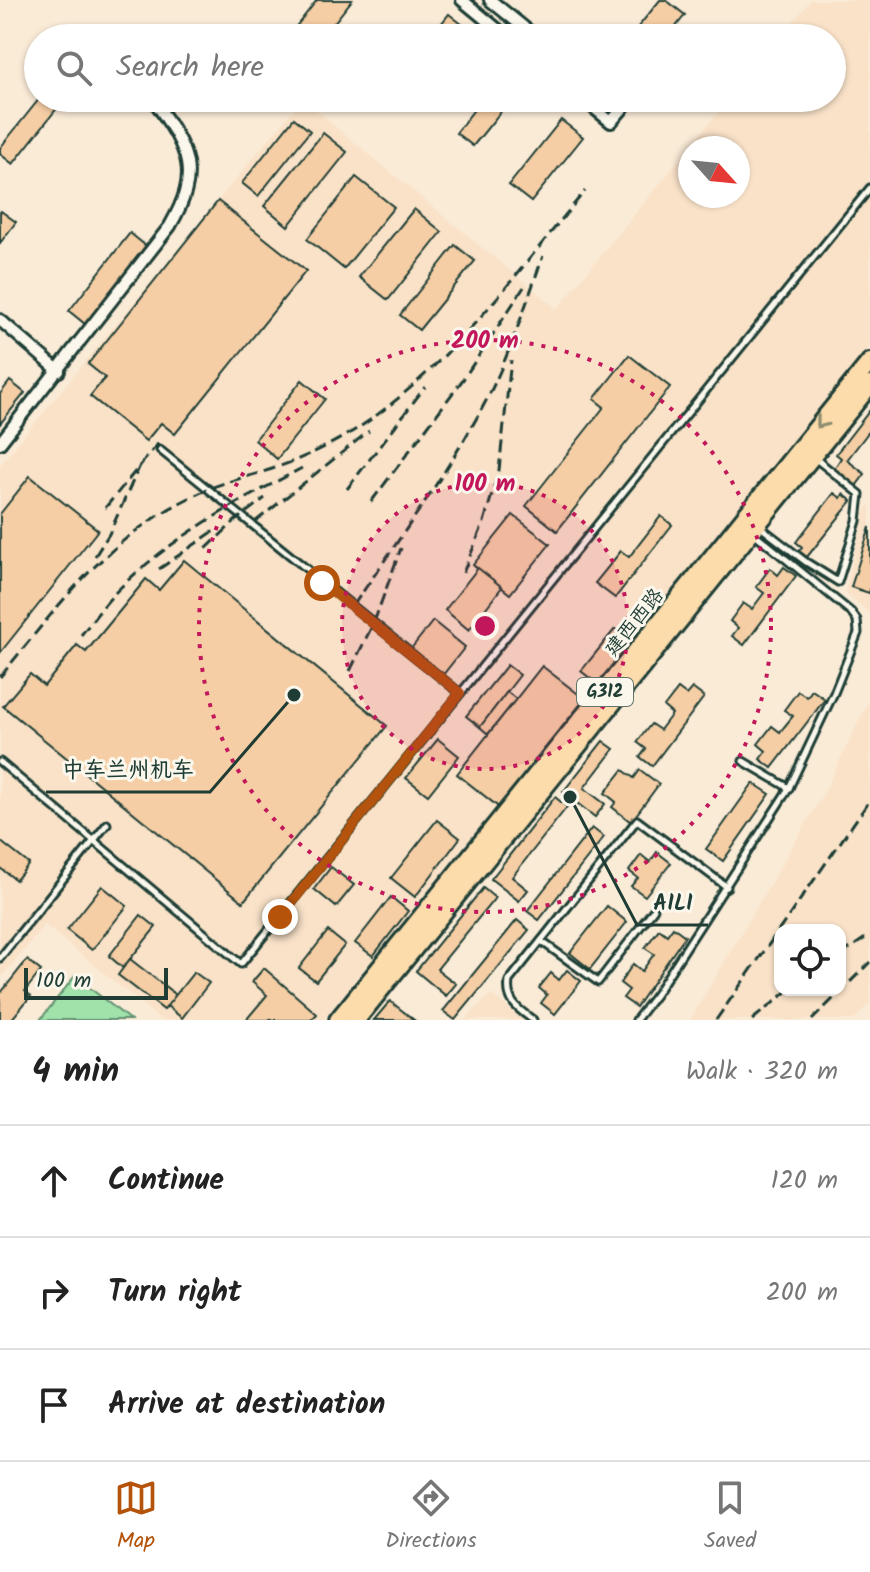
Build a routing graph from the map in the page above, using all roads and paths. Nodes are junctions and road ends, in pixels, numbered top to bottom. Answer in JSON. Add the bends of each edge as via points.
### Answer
{"nodes":[{"id":1,"x":462,"y":0,"type":"edge"},
{"id":2,"x":490,"y":0,"type":"edge"},
{"id":3,"x":491,"y":24,"type":"edge"},
{"id":4,"x":520,"y":24,"type":"edge"},
{"id":5,"x":161,"y":112,"type":"edge"},
{"id":6,"x":599,"y":112,"type":"edge"},
{"id":7,"x":620,"y":112,"type":"edge"},
{"id":8,"x":870,"y":188,"type":"edge"},
{"id":9,"x":0,"y":320,"type":"edge"},
{"id":10,"x":870,"y":362,"type":"edge"},
{"id":11,"x":59,"y":371,"type":"junction"},
{"id":12,"x":870,"y":385,"type":"edge"},
{"id":13,"x":0,"y":443,"type":"edge"},
{"id":14,"x":160,"y":450,"type":"dead end"},
{"id":15,"x":812,"y":456,"type":"junction"},
{"id":16,"x":755,"y":528,"type":"junction"},
{"id":17,"x":460,"y":693,"type":"junction"},
{"id":18,"x":743,"y":761,"type":"dead end"},
{"id":19,"x":0,"y":762,"type":"edge"},
{"id":20,"x":789,"y":788,"type":"junction"},
{"id":21,"x":107,"y":824,"type":"dead end"},
{"id":22,"x":94,"y":841,"type":"junction"},
{"id":23,"x":727,"y":887,"type":"junction"},
{"id":24,"x":654,"y":909,"type":"dead end"},
{"id":25,"x":541,"y":941,"type":"junction"},
{"id":26,"x":0,"y":958,"type":"edge"},
{"id":27,"x":338,"y":1020,"type":"edge"},
{"id":28,"x":356,"y":1020,"type":"edge"},
{"id":29,"x":533,"y":1020,"type":"edge"},
{"id":30,"x":636,"y":1020,"type":"edge"}],
"edges":[{"from":1,"to":3,"type":"street"},
{"from":2,"to":4,"type":"street"},
{"from":5,"to":11,"type":"street","via":[[186,153],[190,179],[184,202]]},
{"from":6,"to":7,"type":"street","via":[[611,122]]},
{"from":8,"to":17,"type":"lane"},
{"from":9,"to":11,"type":"street"},
{"from":10,"to":27,"type":"highway","name":"建西西路","number":"G312","one_way":true},
{"from":11,"to":13,"type":"street"},
{"from":12,"to":15,"type":"highway","name":"建西西路","number":"G312"},
{"from":14,"to":17,"type":"lane"},
{"from":15,"to":16,"type":"highway","name":"建西西路","number":"G312"},
{"from":15,"to":16,"type":"lane","via":[[860,494],[838,582]]},
{"from":16,"to":20,"type":"lane","via":[[857,620],[858,633],[834,693]]},
{"from":16,"to":28,"type":"highway","name":"建西西路","number":"G312"},
{"from":17,"to":22,"type":"lane","via":[[241,964]]},
{"from":18,"to":20,"type":"lane"},
{"from":19,"to":22,"type":"lane"},
{"from":20,"to":23,"type":"lane"},
{"from":21,"to":22,"type":"lane"},
{"from":22,"to":26,"type":"lane"},
{"from":23,"to":25,"type":"lane","via":[[637,820]]},
{"from":23,"to":30,"type":"lane"},
{"from":24,"to":25,"type":"lane","via":[[598,982]]},
{"from":25,"to":29,"type":"lane","via":[[513,973],[507,992],[512,1004]]}]}
